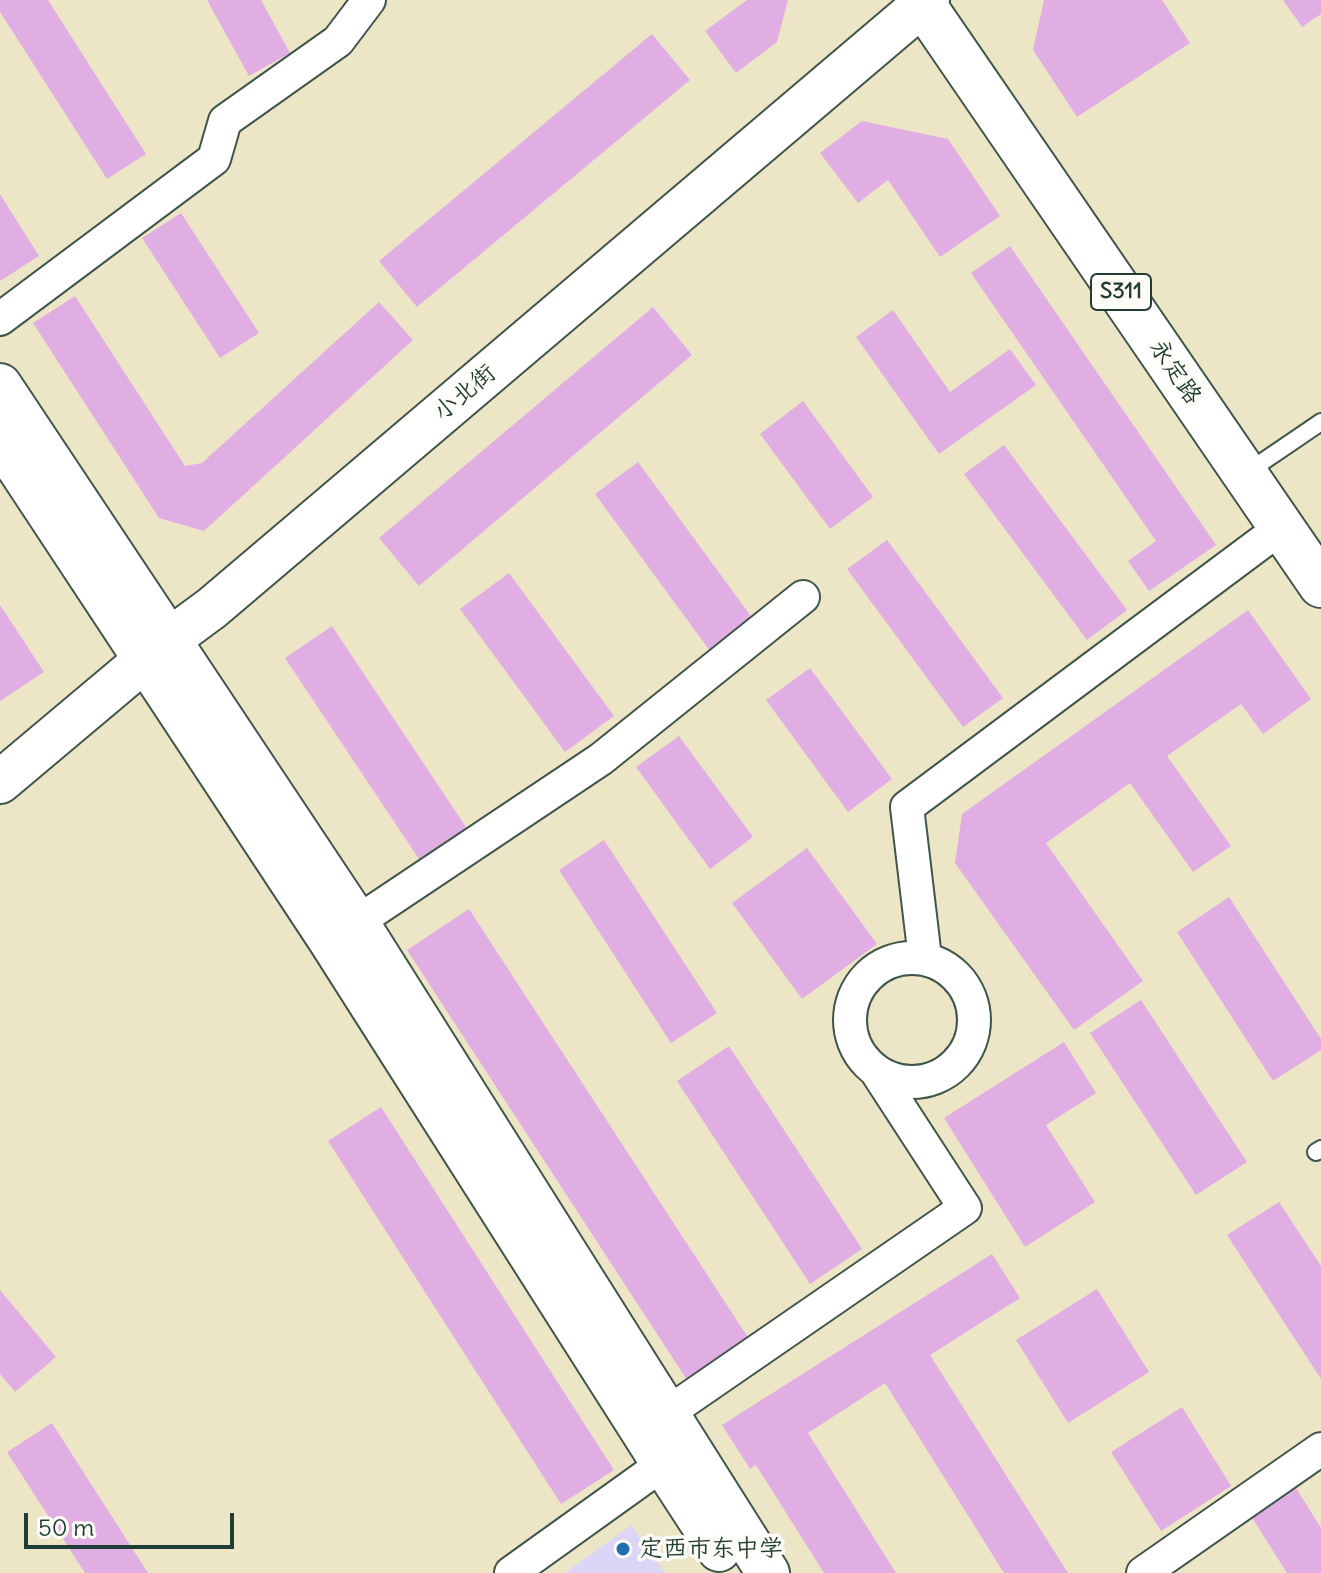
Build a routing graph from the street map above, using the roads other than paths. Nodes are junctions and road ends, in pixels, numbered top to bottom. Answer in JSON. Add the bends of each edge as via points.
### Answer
{"nodes":[{"id":1,"x":369,"y":0,"type":"edge"},
{"id":2,"x":923,"y":1,"type":"edge"},
{"id":3,"x":0,"y":319,"type":"edge"},
{"id":4,"x":0,"y":385,"type":"edge"},
{"id":5,"x":1321,"y":422,"type":"edge"},
{"id":6,"x":0,"y":440,"type":"edge"},
{"id":7,"x":1245,"y":474,"type":"junction"},
{"id":8,"x":1282,"y":527,"type":"junction"},
{"id":9,"x":1321,"y":585,"type":"edge"},
{"id":10,"x":803,"y":597,"type":"dead end"},
{"id":11,"x":157,"y":650,"type":"junction"},
{"id":12,"x":0,"y":782,"type":"edge"},
{"id":13,"x":357,"y":922,"type":"junction"},
{"id":14,"x":925,"y":958,"type":"junction"},
{"id":15,"x":876,"y":1071,"type":"junction"},
{"id":16,"x":666,"y":1414,"type":"junction"},
{"id":17,"x":1321,"y":1449,"type":"edge"},
{"id":18,"x":663,"y":1464,"type":"junction"},
{"id":19,"x":511,"y":1573,"type":"edge"},
{"id":20,"x":735,"y":1573,"type":"edge"},
{"id":21,"x":768,"y":1573,"type":"edge"},
{"id":22,"x":1143,"y":1573,"type":"edge"}],
"edges":[{"from":1,"to":3,"type":"street","via":[[338,41],[225,121],[214,159]]},
{"from":2,"to":7,"type":"main road","name":"永定路","number":"S311"},
{"from":2,"to":11,"type":"street","name":"小北街"},
{"from":4,"to":11,"type":"street"},
{"from":5,"to":7,"type":"lane"},
{"from":6,"to":11,"type":"street"},
{"from":7,"to":8,"type":"main road","name":"永定路","number":"S311"},
{"from":8,"to":9,"type":"main road","name":"永定路","number":"S311"},
{"from":8,"to":14,"type":"street","via":[[907,807]]},
{"from":10,"to":13,"type":"street","via":[[601,759]]},
{"from":11,"to":12,"type":"street","name":"小北街"},
{"from":11,"to":13,"type":"street"},
{"from":11,"to":18,"type":"street","via":[[329,939]]},
{"from":13,"to":16,"type":"street"},
{"from":14,"to":15,"type":"street","via":[[900,958],[878,967],[855,995],[850,1031],[859,1054]]},
{"from":14,"to":15,"type":"street","via":[[948,968],[964,985],[973,1008],[973,1033],[963,1055],[946,1072],[923,1081],[899,1081]]},
{"from":15,"to":16,"type":"street","via":[[965,1208]]},
{"from":16,"to":21,"type":"street"},
{"from":17,"to":22,"type":"street"},
{"from":18,"to":19,"type":"street"},
{"from":18,"to":20,"type":"street"}]}
